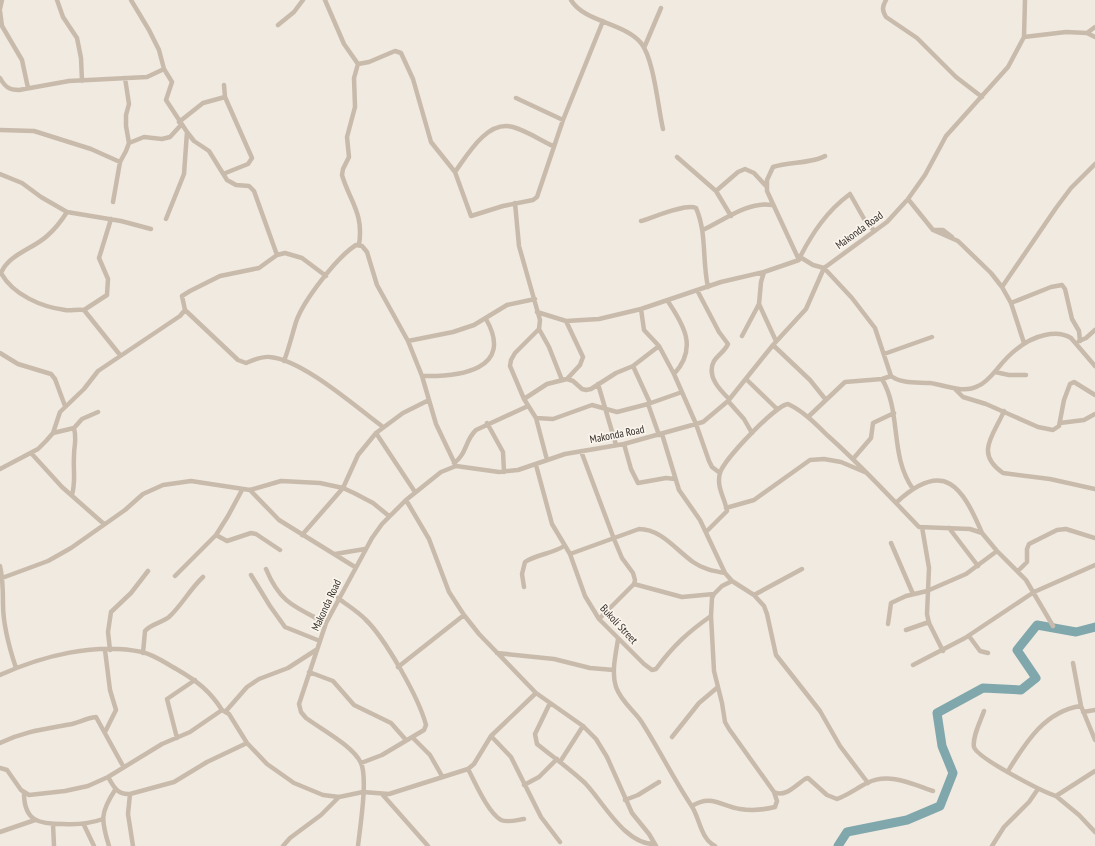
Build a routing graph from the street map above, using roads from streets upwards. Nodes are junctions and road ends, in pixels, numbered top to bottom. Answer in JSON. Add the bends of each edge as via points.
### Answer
{"nodes":[{"id":1,"x":2,"y":0,"type":"edge"},
{"id":2,"x":58,"y":0,"type":"edge"},
{"id":3,"x":131,"y":0,"type":"edge"},
{"id":4,"x":303,"y":0,"type":"edge"},
{"id":5,"x":325,"y":0,"type":"edge"},
{"id":6,"x":571,"y":0,"type":"edge"},
{"id":7,"x":886,"y":0,"type":"edge"},
{"id":8,"x":1025,"y":0,"type":"edge"},
{"id":9,"x":661,"y":8,"type":"dead end"},
{"id":10,"x":0,"y":10,"type":"edge"},
{"id":11,"x":603,"y":21,"type":"junction"},
{"id":12,"x":278,"y":25,"type":"dead end"},
{"id":13,"x":1095,"y":27,"type":"edge"},
{"id":14,"x":1087,"y":33,"type":"junction"},
{"id":15,"x":1024,"y":37,"type":"junction"},
{"id":16,"x":1095,"y":37,"type":"edge"},
{"id":17,"x":644,"y":48,"type":"junction"},
{"id":18,"x":358,"y":64,"type":"junction"},
{"id":19,"x":164,"y":70,"type":"junction"},
{"id":20,"x":0,"y":78,"type":"edge"},
{"id":21,"x":125,"y":78,"type":"junction"},
{"id":22,"x":82,"y":81,"type":"junction"},
{"id":23,"x":224,"y":85,"type":"dead end"},
{"id":24,"x":28,"y":88,"type":"junction"},
{"id":25,"x":225,"y":97,"type":"junction"},
{"id":26,"x":982,"y":97,"type":"junction"},
{"id":27,"x":516,"y":98,"type":"dead end"},
{"id":28,"x":563,"y":120,"type":"junction"},
{"id":29,"x":180,"y":123,"type":"junction"},
{"id":30,"x":663,"y":129,"type":"dead end"},
{"id":31,"x":0,"y":130,"type":"edge"},
{"id":32,"x":187,"y":132,"type":"junction"},
{"id":33,"x":129,"y":143,"type":"junction"},
{"id":34,"x":553,"y":146,"type":"junction"},
{"id":35,"x":825,"y":156,"type":"dead end"},
{"id":36,"x":677,"y":157,"type":"dead end"},
{"id":37,"x":120,"y":162,"type":"junction"},
{"id":38,"x":1095,"y":164,"type":"edge"},
{"id":39,"x":455,"y":172,"type":"junction"},
{"id":40,"x":0,"y":174,"type":"edge"},
{"id":41,"x":223,"y":174,"type":"junction"},
{"id":42,"x":766,"y":186,"type":"junction"},
{"id":43,"x":716,"y":191,"type":"junction"},
{"id":44,"x":908,"y":199,"type":"junction"},
{"id":45,"x":113,"y":202,"type":"dead end"},
{"id":46,"x":514,"y":203,"type":"junction"},
{"id":47,"x":772,"y":206,"type":"junction"},
{"id":48,"x":67,"y":212,"type":"junction"},
{"id":49,"x":731,"y":216,"type":"junction"},
{"id":50,"x":166,"y":219,"type":"dead end"},
{"id":51,"x":111,"y":220,"type":"junction"},
{"id":52,"x":641,"y":221,"type":"dead end"},
{"id":53,"x":151,"y":229,"type":"dead end"},
{"id":54,"x":703,"y":230,"type":"junction"},
{"id":55,"x":874,"y":230,"type":"junction"},
{"id":56,"x":359,"y":245,"type":"junction"},
{"id":57,"x":276,"y":254,"type":"junction"},
{"id":58,"x":799,"y":258,"type":"junction"},
{"id":59,"x":824,"y":268,"type":"junction"},
{"id":60,"x":1,"y":272,"type":"edge"},
{"id":61,"x":764,"y":272,"type":"junction"},
{"id":62,"x":326,"y":276,"type":"junction"},
{"id":63,"x":1002,"y":286,"type":"junction"},
{"id":64,"x":708,"y":287,"type":"junction"},
{"id":65,"x":697,"y":290,"type":"junction"},
{"id":66,"x":535,"y":299,"type":"junction"},
{"id":67,"x":667,"y":300,"type":"junction"},
{"id":68,"x":1011,"y":303,"type":"junction"},
{"id":69,"x":759,"y":304,"type":"junction"},
{"id":70,"x":641,"y":309,"type":"junction"},
{"id":71,"x":84,"y":310,"type":"junction"},
{"id":72,"x":185,"y":310,"type":"junction"},
{"id":73,"x":537,"y":312,"type":"junction"},
{"id":74,"x":486,"y":319,"type":"junction"},
{"id":75,"x":566,"y":321,"type":"junction"},
{"id":76,"x":539,"y":329,"type":"junction"},
{"id":77,"x":1095,"y":330,"type":"edge"},
{"id":78,"x":742,"y":336,"type":"dead end"},
{"id":79,"x":932,"y":337,"type":"dead end"},
{"id":80,"x":408,"y":341,"type":"junction"},
{"id":81,"x":1078,"y":342,"type":"junction"},
{"id":82,"x":774,"y":343,"type":"junction"},
{"id":83,"x":1024,"y":343,"type":"junction"},
{"id":84,"x":659,"y":346,"type":"junction"},
{"id":85,"x":0,"y":354,"type":"edge"},
{"id":86,"x":884,"y":354,"type":"junction"},
{"id":87,"x":120,"y":355,"type":"junction"},
{"id":88,"x":284,"y":361,"type":"junction"},
{"id":89,"x":633,"y":366,"type":"junction"},
{"id":90,"x":1095,"y":366,"type":"edge"},
{"id":91,"x":995,"y":372,"type":"junction"},
{"id":92,"x":674,"y":374,"type":"junction"},
{"id":93,"x":1026,"y":375,"type":"dead end"},
{"id":94,"x":422,"y":376,"type":"junction"},
{"id":95,"x":891,"y":376,"type":"junction"},
{"id":96,"x":746,"y":379,"type":"junction"},
{"id":97,"x":882,"y":379,"type":"junction"},
{"id":98,"x":564,"y":380,"type":"junction"},
{"id":99,"x":598,"y":384,"type":"junction"},
{"id":100,"x":955,"y":389,"type":"junction"},
{"id":101,"x":682,"y":392,"type":"junction"},
{"id":102,"x":1095,"y":395,"type":"edge"},
{"id":103,"x":524,"y":399,"type":"junction"},
{"id":104,"x":429,"y":400,"type":"junction"},
{"id":105,"x":729,"y":400,"type":"junction"},
{"id":106,"x":826,"y":400,"type":"junction"},
{"id":107,"x":649,"y":404,"type":"junction"},
{"id":108,"x":65,"y":406,"type":"junction"},
{"id":109,"x":528,"y":406,"type":"junction"},
{"id":110,"x":607,"y":409,"type":"junction"},
{"id":111,"x":777,"y":409,"type":"junction"},
{"id":112,"x":98,"y":412,"type":"dead end"},
{"id":113,"x":1004,"y":412,"type":"junction"},
{"id":114,"x":894,"y":413,"type":"junction"},
{"id":115,"x":1095,"y":414,"type":"edge"},
{"id":116,"x":808,"y":417,"type":"junction"},
{"id":117,"x":536,"y":418,"type":"junction"},
{"id":118,"x":488,"y":423,"type":"junction"},
{"id":119,"x":1060,"y":423,"type":"junction"},
{"id":120,"x":696,"y":424,"type":"junction"},
{"id":121,"x":383,"y":427,"type":"junction"},
{"id":122,"x":74,"y":428,"type":"junction"},
{"id":123,"x":53,"y":433,"type":"junction"},
{"id":124,"x":376,"y":433,"type":"junction"},
{"id":125,"x":752,"y":433,"type":"junction"},
{"id":126,"x":661,"y":434,"type":"junction"},
{"id":127,"x":624,"y":444,"type":"junction"},
{"id":128,"x":616,"y":445,"type":"junction"},
{"id":129,"x":581,"y":451,"type":"junction"},
{"id":130,"x":32,"y":453,"type":"junction"},
{"id":131,"x":853,"y":459,"type":"junction"},
{"id":132,"x":547,"y":460,"type":"junction"},
{"id":133,"x":536,"y":464,"type":"junction"},
{"id":134,"x":455,"y":465,"type":"junction"},
{"id":135,"x":0,"y":469,"type":"edge"},
{"id":136,"x":504,"y":472,"type":"junction"},
{"id":137,"x":720,"y":473,"type":"junction"},
{"id":138,"x":868,"y":474,"type":"junction"},
{"id":139,"x":675,"y":479,"type":"junction"},
{"id":140,"x":343,"y":488,"type":"junction"},
{"id":141,"x":913,"y":489,"type":"junction"},
{"id":142,"x":1095,"y":489,"type":"edge"},
{"id":143,"x":242,"y":490,"type":"junction"},
{"id":144,"x":250,"y":490,"type":"junction"},
{"id":145,"x":415,"y":492,"type":"junction"},
{"id":146,"x":72,"y":495,"type":"junction"},
{"id":147,"x":406,"y":500,"type":"junction"},
{"id":148,"x":897,"y":502,"type":"junction"},
{"id":149,"x":726,"y":508,"type":"junction"},
{"id":150,"x":390,"y":516,"type":"junction"},
{"id":151,"x":104,"y":524,"type":"junction"},
{"id":152,"x":922,"y":527,"type":"junction"},
{"id":153,"x":949,"y":528,"type":"junction"},
{"id":154,"x":706,"y":532,"type":"junction"},
{"id":155,"x":982,"y":533,"type":"junction"},
{"id":156,"x":216,"y":535,"type":"junction"},
{"id":157,"x":302,"y":535,"type":"junction"},
{"id":158,"x":1095,"y":538,"type":"edge"},
{"id":159,"x":614,"y":539,"type":"junction"},
{"id":160,"x":891,"y":543,"type":"dead end"},
{"id":161,"x":564,"y":546,"type":"junction"},
{"id":162,"x":365,"y":549,"type":"junction"},
{"id":163,"x":280,"y":550,"type":"dead end"},
{"id":164,"x":997,"y":551,"type":"junction"},
{"id":165,"x":335,"y":554,"type":"junction"},
{"id":166,"x":570,"y":554,"type":"junction"},
{"id":167,"x":1095,"y":565,"type":"edge"},
{"id":168,"x":0,"y":566,"type":"edge"},
{"id":169,"x":978,"y":566,"type":"junction"},
{"id":170,"x":355,"y":567,"type":"junction"},
{"id":171,"x":266,"y":569,"type":"dead end"},
{"id":172,"x":802,"y":569,"type":"dead end"},
{"id":173,"x":148,"y":571,"type":"dead end"},
{"id":174,"x":1018,"y":571,"type":"junction"},
{"id":175,"x":725,"y":573,"type":"junction"},
{"id":176,"x":251,"y":575,"type":"dead end"},
{"id":177,"x":175,"y":576,"type":"dead end"},
{"id":178,"x":203,"y":577,"type":"dead end"},
{"id":179,"x":2,"y":578,"type":"junction"},
{"id":180,"x":732,"y":581,"type":"junction"},
{"id":181,"x":634,"y":584,"type":"junction"},
{"id":182,"x":524,"y":587,"type":"dead end"},
{"id":183,"x":2,"y":590,"type":"edge"},
{"id":184,"x":927,"y":592,"type":"junction"},
{"id":185,"x":1034,"y":592,"type":"junction"},
{"id":186,"x":714,"y":594,"type":"junction"},
{"id":187,"x":913,"y":594,"type":"junction"},
{"id":188,"x":754,"y":595,"type":"junction"},
{"id":189,"x":338,"y":598,"type":"junction"},
{"id":190,"x":464,"y":615,"type":"junction"},
{"id":191,"x":711,"y":616,"type":"junction"},
{"id":192,"x":599,"y":619,"type":"junction"},
{"id":193,"x":929,"y":622,"type":"junction"},
{"id":194,"x":326,"y":623,"type":"junction"},
{"id":195,"x":888,"y":624,"type":"dead end"},
{"id":196,"x":1053,"y":626,"type":"dead end"},
{"id":197,"x":906,"y":630,"type":"dead end"},
{"id":198,"x":969,"y":636,"type":"junction"},
{"id":199,"x":618,"y":639,"type":"junction"},
{"id":200,"x":320,"y":641,"type":"junction"},
{"id":201,"x":105,"y":650,"type":"junction"},
{"id":202,"x":110,"y":650,"type":"junction"},
{"id":203,"x":316,"y":650,"type":"junction"},
{"id":204,"x":942,"y":651,"type":"junction"},
{"id":205,"x":143,"y":652,"type":"junction"},
{"id":206,"x":496,"y":653,"type":"junction"},
{"id":207,"x":988,"y":653,"type":"dead end"},
{"id":208,"x":1073,"y":663,"type":"dead end"},
{"id":209,"x":913,"y":665,"type":"dead end"},
{"id":210,"x":398,"y":667,"type":"junction"},
{"id":211,"x":16,"y":668,"type":"junction"},
{"id":212,"x":614,"y":670,"type":"junction"},
{"id":213,"x":309,"y":672,"type":"junction"},
{"id":214,"x":0,"y":675,"type":"edge"},
{"id":215,"x":195,"y":680,"type":"junction"},
{"id":216,"x":718,"y":687,"type":"junction"},
{"id":217,"x":536,"y":693,"type":"junction"},
{"id":218,"x":550,"y":703,"type":"junction"},
{"id":219,"x":1081,"y":706,"type":"junction"},
{"id":220,"x":1095,"y":710,"type":"edge"},
{"id":221,"x":224,"y":711,"type":"junction"},
{"id":222,"x":984,"y":711,"type":"dead end"},
{"id":223,"x":1083,"y":712,"type":"junction"},
{"id":224,"x":583,"y":726,"type":"junction"},
{"id":225,"x":105,"y":732,"type":"junction"},
{"id":226,"x":491,"y":736,"type":"junction"},
{"id":227,"x":412,"y":737,"type":"junction"},
{"id":228,"x":672,"y":737,"type":"dead end"},
{"id":229,"x":176,"y":738,"type":"junction"},
{"id":230,"x":406,"y":740,"type":"junction"},
{"id":231,"x":1095,"y":740,"type":"edge"},
{"id":232,"x":0,"y":743,"type":"edge"},
{"id":233,"x":247,"y":743,"type":"junction"},
{"id":234,"x":558,"y":761,"type":"junction"},
{"id":235,"x":361,"y":763,"type":"junction"},
{"id":236,"x":123,"y":766,"type":"junction"},
{"id":237,"x":0,"y":768,"type":"edge"},
{"id":238,"x":468,"y":769,"type":"junction"},
{"id":239,"x":1008,"y":771,"type":"junction"},
{"id":240,"x":1095,"y":771,"type":"edge"},
{"id":241,"x":442,"y":776,"type":"junction"},
{"id":242,"x":108,"y":777,"type":"junction"},
{"id":243,"x":659,"y":782,"type":"dead end"},
{"id":244,"x":868,"y":782,"type":"junction"},
{"id":245,"x":524,"y":785,"type":"junction"},
{"id":246,"x":1038,"y":789,"type":"junction"},
{"id":247,"x":115,"y":790,"type":"junction"},
{"id":248,"x":933,"y":791,"type":"dead end"},
{"id":249,"x":363,"y":792,"type":"junction"},
{"id":250,"x":774,"y":792,"type":"junction"},
{"id":251,"x":24,"y":793,"type":"junction"},
{"id":252,"x":130,"y":794,"type":"junction"},
{"id":253,"x":382,"y":794,"type":"junction"},
{"id":254,"x":1056,"y":796,"type":"junction"},
{"id":255,"x":339,"y":797,"type":"junction"},
{"id":256,"x":625,"y":800,"type":"junction"},
{"id":257,"x":692,"y":806,"type":"junction"},
{"id":258,"x":103,"y":819,"type":"junction"},
{"id":259,"x":524,"y":819,"type":"dead end"},
{"id":260,"x":35,"y":820,"type":"junction"},
{"id":261,"x":53,"y":824,"type":"junction"},
{"id":262,"x":84,"y":825,"type":"junction"},
{"id":263,"x":0,"y":832,"type":"edge"},
{"id":264,"x":1095,"y":832,"type":"edge"},
{"id":265,"x":560,"y":842,"type":"dead end"},
{"id":266,"x":656,"y":845,"type":"edge"},
{"id":267,"x":54,"y":846,"type":"edge"},
{"id":268,"x":94,"y":846,"type":"edge"},
{"id":269,"x":109,"y":846,"type":"edge"},
{"id":270,"x":133,"y":846,"type":"edge"},
{"id":271,"x":283,"y":846,"type":"edge"},
{"id":272,"x":358,"y":846,"type":"edge"},
{"id":273,"x":428,"y":846,"type":"edge"},
{"id":274,"x":715,"y":846,"type":"edge"},
{"id":275,"x":992,"y":846,"type":"edge"}],
"edges":[{"from":1,"to":10,"type":"street"},
{"from":2,"to":22,"type":"street","via":[[63,17],[77,38]]},
{"from":3,"to":19,"type":"street","via":[[156,44]]},
{"from":4,"to":12,"type":"street","via":[[294,12]]},
{"from":5,"to":18,"type":"street","via":[[344,44]]},
{"from":6,"to":11,"type":"street","via":[[579,8]]},
{"from":7,"to":26,"type":"street","via":[[882,6],[886,17],[917,38],[956,77]]},
{"from":8,"to":15,"type":"street","name":"Makonda Road"},
{"from":9,"to":17,"type":"street"},
{"from":10,"to":24,"type":"street","via":[[2,26],[22,60]]},
{"from":11,"to":17,"type":"street","via":[[632,36]]},
{"from":11,"to":28,"type":"street"},
{"from":13,"to":14,"type":"street"},
{"from":14,"to":15,"type":"street","via":[[1066,32]]},
{"from":14,"to":16,"type":"street"},
{"from":15,"to":26,"type":"street","name":"Makonda Road","via":[[1008,67]]},
{"from":17,"to":30,"type":"street","via":[[655,82]]},
{"from":18,"to":39,"type":"street","via":[[395,51],[401,53],[417,93],[431,142]]},
{"from":18,"to":56,"type":"street","via":[[354,78],[355,107],[347,137],[348,157],[342,175],[360,217]]},
{"from":19,"to":21,"type":"street","via":[[147,77]]},
{"from":19,"to":29,"type":"street","via":[[172,85],[166,100]]},
{"from":20,"to":24,"type":"street","via":[[11,90]]},
{"from":21,"to":22,"type":"street"},
{"from":21,"to":33,"type":"street","via":[[129,104],[126,126]]},
{"from":22,"to":24,"type":"street","via":[[53,82]]},
{"from":23,"to":25,"type":"street"},
{"from":25,"to":29,"type":"street","via":[[203,103]]},
{"from":25,"to":41,"type":"street","via":[[252,158],[248,164]]},
{"from":26,"to":44,"type":"street","name":"Makonda Road","via":[[946,136],[933,162]]},
{"from":27,"to":28,"type":"street"},
{"from":28,"to":34,"type":"street"},
{"from":29,"to":32,"type":"street"},
{"from":29,"to":33,"type":"street","via":[[170,137],[144,137]]},
{"from":31,"to":37,"type":"street","via":[[34,131],[91,149]]},
{"from":32,"to":41,"type":"street","via":[[194,141],[209,151]]},
{"from":32,"to":50,"type":"street","via":[[184,174]]},
{"from":33,"to":37,"type":"street"},
{"from":34,"to":39,"type":"street","via":[[513,127],[498,128],[480,140]]},
{"from":34,"to":46,"type":"street","via":[[537,197]]},
{"from":35,"to":42,"type":"street","via":[[818,160],[795,161],[773,166]]},
{"from":36,"to":43,"type":"street"},
{"from":37,"to":45,"type":"street"},
{"from":38,"to":63,"type":"street","via":[[1071,188]]},
{"from":39,"to":46,"type":"street","via":[[471,216]]},
{"from":40,"to":48,"type":"street","via":[[22,183]]},
{"from":41,"to":57,"type":"street","via":[[232,184],[249,186],[254,191]]},
{"from":42,"to":43,"type":"street","via":[[754,173],[745,169]]},
{"from":42,"to":47,"type":"street"},
{"from":43,"to":49,"type":"street"},
{"from":44,"to":55,"type":"street","name":"Makonda Road","via":[[887,222]]},
{"from":44,"to":63,"type":"street","via":[[933,230],[943,230],[953,238],[983,264]]},
{"from":46,"to":66,"type":"street","via":[[519,246]]},
{"from":47,"to":49,"type":"street","via":[[761,205]]},
{"from":47,"to":58,"type":"street"},
{"from":48,"to":51,"type":"street"},
{"from":48,"to":60,"type":"street","via":[[46,236],[10,260]]},
{"from":49,"to":54,"type":"street"},
{"from":51,"to":53,"type":"street"},
{"from":51,"to":71,"type":"street","via":[[99,258],[108,279],[107,295]]},
{"from":52,"to":54,"type":"street","via":[[694,206]]},
{"from":54,"to":64,"type":"street","via":[[704,271]]},
{"from":55,"to":58,"type":"street","via":[[867,224],[850,194],[820,223]]},
{"from":55,"to":59,"type":"street","name":"Makonda Road"},
{"from":56,"to":62,"type":"street","via":[[342,255]]},
{"from":56,"to":80,"type":"street","via":[[367,252],[377,285]]},
{"from":57,"to":62,"type":"street","via":[[293,254],[312,264]]},
{"from":57,"to":72,"type":"street","via":[[259,268],[220,276],[190,291],[182,296]]},
{"from":58,"to":59,"type":"street"},
{"from":58,"to":61,"type":"street"},
{"from":59,"to":82,"type":"street","name":"Makonda Road","via":[[806,308]]},
{"from":59,"to":86,"type":"street","via":[[840,284],[874,328]]},
{"from":60,"to":71,"type":"street","via":[[13,287],[31,301],[66,311]]},
{"from":61,"to":64,"type":"street"},
{"from":61,"to":69,"type":"street"},
{"from":62,"to":88,"type":"street","via":[[299,316]]},
{"from":63,"to":68,"type":"street"},
{"from":64,"to":65,"type":"street"},
{"from":65,"to":67,"type":"street"},
{"from":65,"to":105,"type":"street","via":[[728,344],[712,368],[714,380]]},
{"from":66,"to":73,"type":"street"},
{"from":66,"to":74,"type":"street","via":[[507,305]]},
{"from":67,"to":70,"type":"street"},
{"from":67,"to":92,"type":"street","via":[[681,324],[688,345]]},
{"from":68,"to":81,"type":"street","via":[[1062,285],[1072,319],[1079,331]]},
{"from":68,"to":83,"type":"street"},
{"from":69,"to":78,"type":"street"},
{"from":69,"to":82,"type":"street"},
{"from":70,"to":75,"type":"street","via":[[599,319]]},
{"from":70,"to":84,"type":"street","via":[[644,330]]},
{"from":71,"to":87,"type":"street"},
{"from":72,"to":87,"type":"street","via":[[180,316]]},
{"from":72,"to":88,"type":"street","via":[[238,360],[246,363],[269,357]]},
{"from":73,"to":75,"type":"street"},
{"from":73,"to":76,"type":"street","via":[[540,320]]},
{"from":74,"to":80,"type":"street","via":[[453,332]]},
{"from":74,"to":94,"type":"street","via":[[493,331],[495,348],[491,357],[482,364],[455,375]]},
{"from":75,"to":98,"type":"street","via":[[583,357],[580,365]]},
{"from":76,"to":98,"type":"street"},
{"from":76,"to":103,"type":"street","via":[[511,360],[510,366]]},
{"from":77,"to":81,"type":"street"},
{"from":79,"to":86,"type":"street"},
{"from":80,"to":94,"type":"street"},
{"from":81,"to":83,"type":"street","via":[[1058,333],[1038,336]]},
{"from":81,"to":90,"type":"street"},
{"from":82,"to":96,"type":"street","name":"Makonda Road"},
{"from":82,"to":106,"type":"street"},
{"from":83,"to":91,"type":"street"},
{"from":84,"to":89,"type":"street"},
{"from":84,"to":92,"type":"street"},
{"from":85,"to":108,"type":"street","via":[[18,364],[51,374]]},
{"from":86,"to":95,"type":"street"},
{"from":87,"to":108,"type":"street","via":[[98,371],[84,389]]},
{"from":88,"to":121,"type":"street","via":[[313,376]]},
{"from":89,"to":99,"type":"street"},
{"from":89,"to":107,"type":"street"},
{"from":91,"to":93,"type":"street"},
{"from":91,"to":100,"type":"street","via":[[978,386]]},
{"from":92,"to":101,"type":"street"},
{"from":94,"to":104,"type":"street"},
{"from":95,"to":97,"type":"street"},
{"from":95,"to":100,"type":"street","via":[[900,381],[931,383]]},
{"from":96,"to":105,"type":"street","name":"Makonda Road"},
{"from":96,"to":111,"type":"street"},
{"from":97,"to":106,"type":"street","via":[[845,382]]},
{"from":97,"to":114,"type":"street","via":[[890,394]]},
{"from":98,"to":99,"type":"street","via":[[573,381],[586,390]]},
{"from":98,"to":103,"type":"street","via":[[547,384]]},
{"from":99,"to":110,"type":"street"},
{"from":100,"to":113,"type":"street","via":[[963,397]]},
{"from":101,"to":107,"type":"street"},
{"from":101,"to":120,"type":"street"},
{"from":102,"to":119,"type":"street","via":[[1074,382],[1070,384]]},
{"from":103,"to":109,"type":"street"},
{"from":104,"to":121,"type":"street"},
{"from":104,"to":134,"type":"street","via":[[440,436]]},
{"from":105,"to":120,"type":"street","name":"Makonda Road","via":[[709,418]]},
{"from":105,"to":125,"type":"street"},
{"from":106,"to":116,"type":"street"},
{"from":107,"to":110,"type":"street","via":[[617,412]]},
{"from":107,"to":126,"type":"street"},
{"from":108,"to":123,"type":"street","via":[[60,412]]},
{"from":109,"to":117,"type":"street"},
{"from":109,"to":118,"type":"street"},
{"from":110,"to":117,"type":"street","via":[[592,405],[553,419]]},
{"from":110,"to":128,"type":"street"},
{"from":111,"to":116,"type":"street","via":[[788,404]]},
{"from":111,"to":125,"type":"street"},
{"from":112,"to":122,"type":"street","via":[[82,419]]},
{"from":113,"to":119,"type":"street","via":[[1044,429],[1057,429]]},
{"from":113,"to":142,"type":"street","via":[[987,449],[989,460],[998,469]]},
{"from":114,"to":131,"type":"street","via":[[873,423],[871,438]]},
{"from":114,"to":141,"type":"street","via":[[897,449],[906,477]]},
{"from":115,"to":119,"type":"street","via":[[1084,420]]},
{"from":116,"to":131,"type":"street"},
{"from":117,"to":132,"type":"street"},
{"from":118,"to":134,"type":"street","via":[[472,434],[465,452]]},
{"from":118,"to":136,"type":"street","via":[[503,452]]},
{"from":120,"to":126,"type":"street","name":"Makonda Road"},
{"from":120,"to":137,"type":"street","via":[[709,461]]},
{"from":121,"to":124,"type":"street"},
{"from":122,"to":123,"type":"street"},
{"from":122,"to":146,"type":"street","via":[[77,444],[74,456],[76,481]]},
{"from":123,"to":130,"type":"street"},
{"from":124,"to":140,"type":"street","via":[[358,455]]},
{"from":124,"to":145,"type":"street"},
{"from":125,"to":137,"type":"street","via":[[733,453]]},
{"from":126,"to":127,"type":"street","name":"Makonda Road"},
{"from":126,"to":139,"type":"street"},
{"from":127,"to":128,"type":"street","name":"Makonda Road"},
{"from":127,"to":139,"type":"street","via":[[638,483]]},
{"from":128,"to":129,"type":"street","name":"Makonda Road"},
{"from":129,"to":132,"type":"street","name":"Makonda Road"},
{"from":129,"to":159,"type":"street"},
{"from":130,"to":135,"type":"street"},
{"from":130,"to":146,"type":"street","via":[[49,474]]},
{"from":131,"to":138,"type":"street"},
{"from":132,"to":133,"type":"street","name":"Makonda Road"},
{"from":133,"to":136,"type":"street","name":"Makonda Road"},
{"from":133,"to":161,"type":"street","name":"Bukoli Street","via":[[552,524]]},
{"from":134,"to":136,"type":"street","name":"Makonda Road"},
{"from":134,"to":145,"type":"street","name":"Makonda Road","via":[[441,472]]},
{"from":137,"to":149,"type":"street","via":[[720,491]]},
{"from":138,"to":148,"type":"street"},
{"from":138,"to":149,"type":"street","via":[[841,462],[810,460],[754,500]]},
{"from":139,"to":154,"type":"street","via":[[682,496],[694,510]]},
{"from":140,"to":144,"type":"street","via":[[320,483],[281,481]]},
{"from":140,"to":150,"type":"street","via":[[373,503]]},
{"from":140,"to":157,"type":"street"},
{"from":141,"to":148,"type":"street"},
{"from":141,"to":155,"type":"street","via":[[932,480],[945,481],[954,486],[966,499]]},
{"from":143,"to":144,"type":"street"},
{"from":143,"to":151,"type":"street","via":[[191,481],[163,485],[143,494]]},
{"from":143,"to":156,"type":"street"},
{"from":144,"to":157,"type":"street","via":[[279,520]]},
{"from":145,"to":147,"type":"street","name":"Makonda Road"},
{"from":146,"to":151,"type":"street"},
{"from":147,"to":150,"type":"street","name":"Makonda Road"},
{"from":147,"to":190,"type":"street","via":[[429,539],[449,592]]},
{"from":148,"to":152,"type":"street","via":[[919,527]]},
{"from":149,"to":154,"type":"street","via":[[725,515]]},
{"from":150,"to":162,"type":"street","name":"Makonda Road","via":[[376,530]]},
{"from":151,"to":179,"type":"street","via":[[48,561]]},
{"from":152,"to":153,"type":"street"},
{"from":152,"to":184,"type":"street","via":[[929,568]]},
{"from":153,"to":155,"type":"street","via":[[977,530]]},
{"from":153,"to":169,"type":"street"},
{"from":154,"to":175,"type":"street"},
{"from":155,"to":164,"type":"street"},
{"from":156,"to":163,"type":"street","via":[[227,541],[243,534],[256,534]]},
{"from":156,"to":177,"type":"street"},
{"from":157,"to":165,"type":"street"},
{"from":158,"to":174,"type":"street","via":[[1066,529],[1057,530],[1029,544],[1028,562]]},
{"from":159,"to":166,"type":"street"},
{"from":159,"to":175,"type":"street","via":[[639,529],[649,529],[662,536],[694,562],[708,570]]},
{"from":159,"to":181,"type":"street","via":[[633,573]]},
{"from":160,"to":187,"type":"street"},
{"from":161,"to":166,"type":"street","name":"Bukoli Street"},
{"from":161,"to":182,"type":"street","via":[[525,562],[522,574]]},
{"from":162,"to":165,"type":"street"},
{"from":162,"to":170,"type":"street","name":"Makonda Road"},
{"from":164,"to":169,"type":"street"},
{"from":164,"to":174,"type":"street"},
{"from":165,"to":170,"type":"street"},
{"from":166,"to":192,"type":"street","name":"Bukoli Street","via":[[585,596]]},
{"from":167,"to":185,"type":"street"},
{"from":168,"to":179,"type":"street"},
{"from":169,"to":184,"type":"street"},
{"from":170,"to":189,"type":"street","name":"Makonda Road"},
{"from":171,"to":194,"type":"street","via":[[272,584],[281,596],[293,606]]},
{"from":172,"to":188,"type":"street"},
{"from":173,"to":202,"type":"street","via":[[131,594],[111,612],[108,632]]},
{"from":174,"to":185,"type":"street"},
{"from":175,"to":180,"type":"street"},
{"from":176,"to":200,"type":"street","via":[[285,627]]},
{"from":178,"to":205,"type":"street","via":[[193,586],[181,605],[167,618],[147,629]]},
{"from":179,"to":183,"type":"street"},
{"from":180,"to":186,"type":"street"},
{"from":180,"to":188,"type":"street"},
{"from":181,"to":186,"type":"street","via":[[682,597]]},
{"from":181,"to":192,"type":"street"},
{"from":183,"to":211,"type":"street","via":[[9,649]]},
{"from":184,"to":187,"type":"street"},
{"from":184,"to":193,"type":"street"},
{"from":185,"to":196,"type":"street"},
{"from":185,"to":198,"type":"street"},
{"from":186,"to":191,"type":"street"},
{"from":187,"to":195,"type":"street","via":[[891,603]]},
{"from":188,"to":244,"type":"street","via":[[764,606],[767,614],[776,655],[820,710],[840,746]]},
{"from":189,"to":194,"type":"street","name":"Makonda Road"},
{"from":189,"to":210,"type":"street","via":[[365,619]]},
{"from":190,"to":206,"type":"street"},
{"from":190,"to":210,"type":"street"},
{"from":191,"to":199,"type":"street","name":"Bukoli Street","via":[[689,632],[656,669],[652,670]]},
{"from":191,"to":216,"type":"street","via":[[714,671]]},
{"from":192,"to":199,"type":"street","name":"Bukoli Street"},
{"from":193,"to":197,"type":"street"},
{"from":193,"to":204,"type":"street"},
{"from":194,"to":200,"type":"street","name":"Makonda Road"},
{"from":198,"to":204,"type":"street"},
{"from":198,"to":207,"type":"street","via":[[979,650]]},
{"from":199,"to":212,"type":"street"},
{"from":200,"to":203,"type":"street","name":"Makonda Road"},
{"from":201,"to":202,"type":"street"},
{"from":201,"to":211,"type":"street","via":[[54,656]]},
{"from":201,"to":225,"type":"street","via":[[110,690],[116,710]]},
{"from":202,"to":205,"type":"street"},
{"from":203,"to":213,"type":"street","name":"Makonda Road"},
{"from":203,"to":221,"type":"street","via":[[288,668],[259,679],[247,687]]},
{"from":204,"to":209,"type":"street"},
{"from":205,"to":215,"type":"street"},
{"from":206,"to":212,"type":"street","via":[[554,659],[590,668]]},
{"from":206,"to":217,"type":"street"},
{"from":208,"to":219,"type":"street"},
{"from":210,"to":227,"type":"street","via":[[426,723],[424,730]]},
{"from":211,"to":214,"type":"street"},
{"from":212,"to":257,"type":"street","via":[[614,680],[624,701],[640,720]]},
{"from":213,"to":230,"type":"street","via":[[333,681],[354,705],[391,722]]},
{"from":213,"to":235,"type":"street","name":"Makonda Road","via":[[299,704],[301,712],[349,749]]},
{"from":215,"to":221,"type":"street"},
{"from":215,"to":229,"type":"street","via":[[167,699]]},
{"from":216,"to":228,"type":"street","via":[[699,703]]},
{"from":216,"to":250,"type":"street","via":[[725,722]]},
{"from":217,"to":218,"type":"street"},
{"from":217,"to":226,"type":"street"},
{"from":218,"to":224,"type":"street"},
{"from":218,"to":234,"type":"street","via":[[534,739]]},
{"from":219,"to":223,"type":"street"},
{"from":219,"to":239,"type":"street","via":[[1068,707],[1046,720],[1027,742]]},
{"from":220,"to":223,"type":"street"},
{"from":221,"to":229,"type":"street"},
{"from":221,"to":233,"type":"street"},
{"from":222,"to":239,"type":"street","via":[[974,748],[981,756]]},
{"from":223,"to":231,"type":"street"},
{"from":224,"to":234,"type":"street"},
{"from":224,"to":256,"type":"street","via":[[596,739],[607,757]]},
{"from":225,"to":232,"type":"street","via":[[96,717],[24,732]]},
{"from":225,"to":236,"type":"street"},
{"from":226,"to":238,"type":"street","via":[[474,764]]},
{"from":226,"to":245,"type":"street","via":[[511,757]]},
{"from":227,"to":230,"type":"street"},
{"from":227,"to":241,"type":"street","via":[[430,755]]},
{"from":229,"to":236,"type":"street"},
{"from":230,"to":235,"type":"street","via":[[382,755]]},
{"from":233,"to":252,"type":"street","via":[[207,762],[174,782]]},
{"from":233,"to":255,"type":"street","via":[[267,764],[294,783],[323,795]]},
{"from":234,"to":245,"type":"street","via":[[540,777]]},
{"from":234,"to":266,"type":"street","via":[[584,782],[636,840]]},
{"from":235,"to":249,"type":"street"},
{"from":236,"to":242,"type":"street"},
{"from":237,"to":251,"type":"street","via":[[8,770]]},
{"from":238,"to":241,"type":"street"},
{"from":238,"to":259,"type":"street","via":[[497,816],[508,822]]},
{"from":239,"to":246,"type":"street"},
{"from":240,"to":254,"type":"street"},
{"from":241,"to":253,"type":"street","via":[[400,792]]},
{"from":242,"to":247,"type":"street"},
{"from":242,"to":251,"type":"street","via":[[88,786],[65,791],[29,795]]},
{"from":243,"to":256,"type":"street"},
{"from":244,"to":248,"type":"street","via":[[886,778]]},
{"from":244,"to":250,"type":"street","via":[[837,799],[827,795],[808,778],[786,793]]},
{"from":245,"to":265,"type":"street","via":[[541,817]]},
{"from":246,"to":254,"type":"street"},
{"from":246,"to":275,"type":"street","via":[[1004,827]]},
{"from":247,"to":252,"type":"street"},
{"from":247,"to":258,"type":"street","via":[[105,806]]},
{"from":249,"to":253,"type":"street"},
{"from":249,"to":255,"type":"street"},
{"from":249,"to":272,"type":"street"},
{"from":250,"to":257,"type":"street","via":[[777,801],[775,807],[758,811],[708,800]]},
{"from":251,"to":260,"type":"street","via":[[28,811]]},
{"from":252,"to":270,"type":"street","via":[[128,814]]},
{"from":253,"to":273,"type":"street"},
{"from":254,"to":264,"type":"street"},
{"from":255,"to":271,"type":"street"},
{"from":256,"to":266,"type":"street"},
{"from":257,"to":274,"type":"street","via":[[705,838]]},
{"from":258,"to":262,"type":"street"},
{"from":258,"to":269,"type":"street"},
{"from":260,"to":261,"type":"street","via":[[43,824]]},
{"from":260,"to":263,"type":"street"},
{"from":261,"to":262,"type":"street"},
{"from":261,"to":267,"type":"street"},
{"from":262,"to":268,"type":"street"}]}
